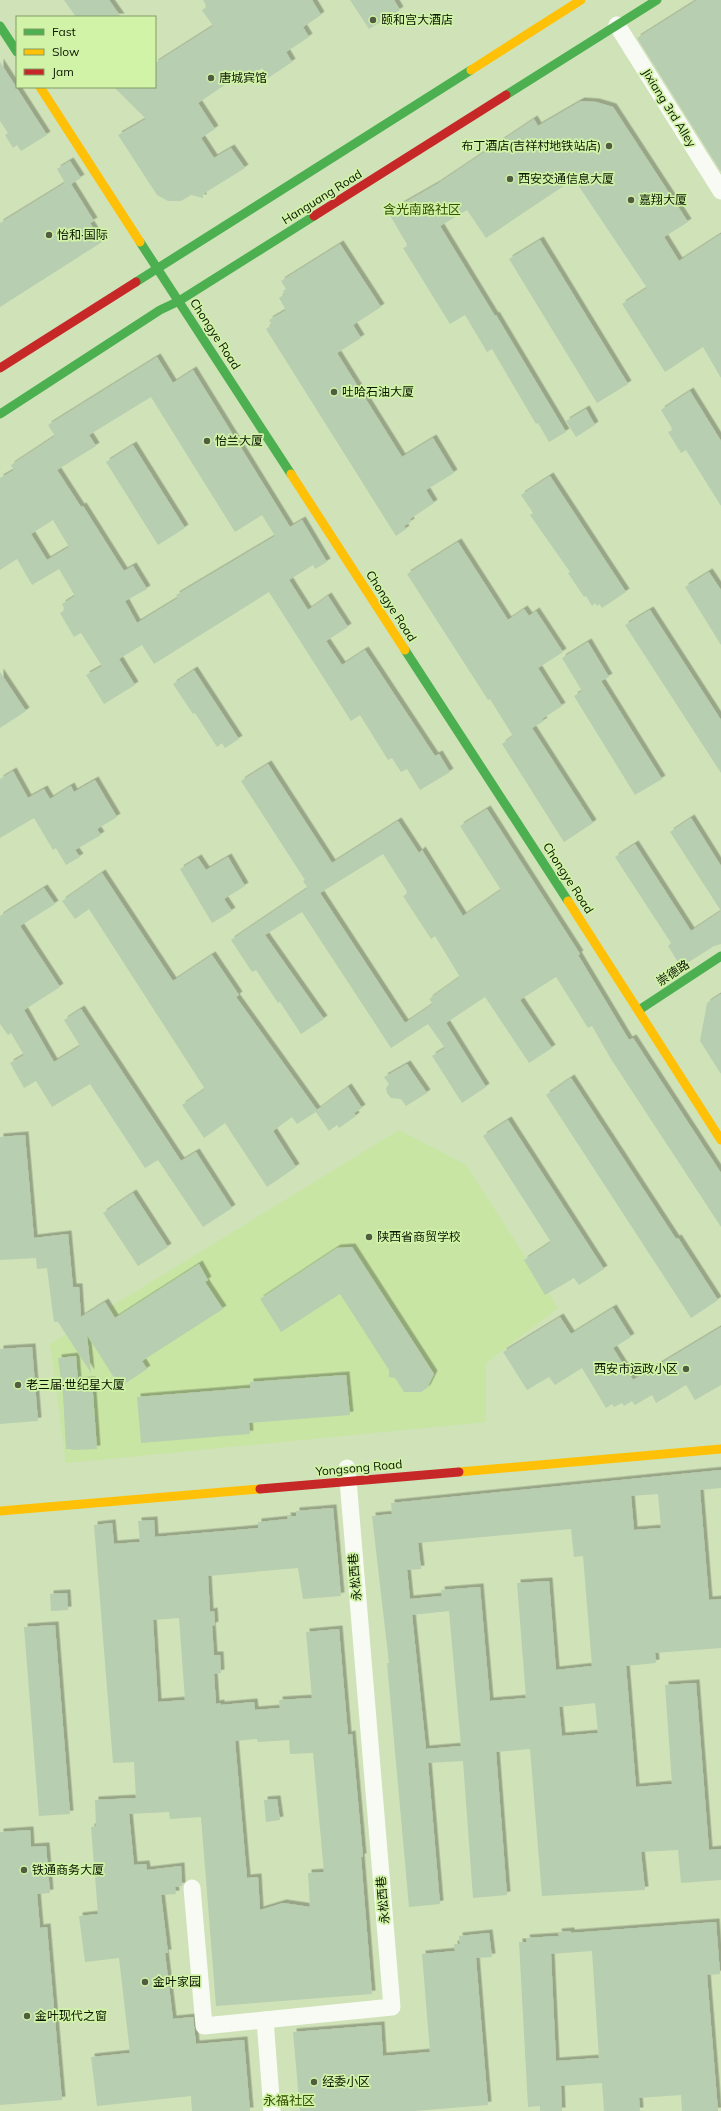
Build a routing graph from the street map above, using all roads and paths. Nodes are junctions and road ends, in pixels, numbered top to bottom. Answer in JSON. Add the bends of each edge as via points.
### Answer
{"nodes":[{"id":1,"x":581,"y":0,"type":"edge"},
{"id":2,"x":657,"y":0,"type":"edge"},
{"id":3,"x":618,"y":25,"type":"junction"},
{"id":4,"x":0,"y":26,"type":"edge"},
{"id":5,"x":16,"y":50,"type":"edge"},
{"id":6,"x":41,"y":88,"type":"edge"},
{"id":7,"x":721,"y":190,"type":"edge"},
{"id":8,"x":157,"y":269,"type":"junction"},
{"id":9,"x":179,"y":301,"type":"junction"},
{"id":10,"x":0,"y":368,"type":"edge"},
{"id":11,"x":0,"y":414,"type":"edge"},
{"id":12,"x":721,"y":956,"type":"edge"},
{"id":13,"x":639,"y":1010,"type":"junction"},
{"id":14,"x":721,"y":1140,"type":"edge"},
{"id":15,"x":721,"y":1449,"type":"edge"},
{"id":16,"x":347,"y":1471,"type":"junction"},
{"id":17,"x":0,"y":1511,"type":"edge"},
{"id":18,"x":192,"y":1888,"type":"dead end"},
{"id":19,"x":265,"y":2020,"type":"junction"},
{"id":20,"x":272,"y":2111,"type":"edge"}],
"edges":[{"from":1,"to":8,"type":"street"},
{"from":2,"to":3,"type":"street","name":"Hanguang Road"},
{"from":3,"to":7,"type":"street","name":"Jixiang 3rd Alley"},
{"from":3,"to":9,"type":"street","name":"Hanguang Road"},
{"from":4,"to":5,"type":"street"},
{"from":6,"to":8,"type":"street","name":"Chongye Road"},
{"from":8,"to":9,"type":"street","name":"Chongye Road"},
{"from":8,"to":10,"type":"street"},
{"from":9,"to":11,"type":"street","name":"Hanguang Road","via":[[160,310]]},
{"from":9,"to":13,"type":"street","name":"Chongye Road"},
{"from":12,"to":13,"type":"street","name":"崇德路"},
{"from":13,"to":14,"type":"street","name":"Chongye Road"},
{"from":15,"to":16,"type":"street","name":"Yongsong Road"},
{"from":16,"to":17,"type":"street","name":"Yongsong Road"},
{"from":16,"to":19,"type":"street","name":"永松西巷","via":[[392,2007]]},
{"from":18,"to":19,"type":"street","name":"永松西巷","via":[[204,2026]]},
{"from":19,"to":20,"type":"street"}]}
